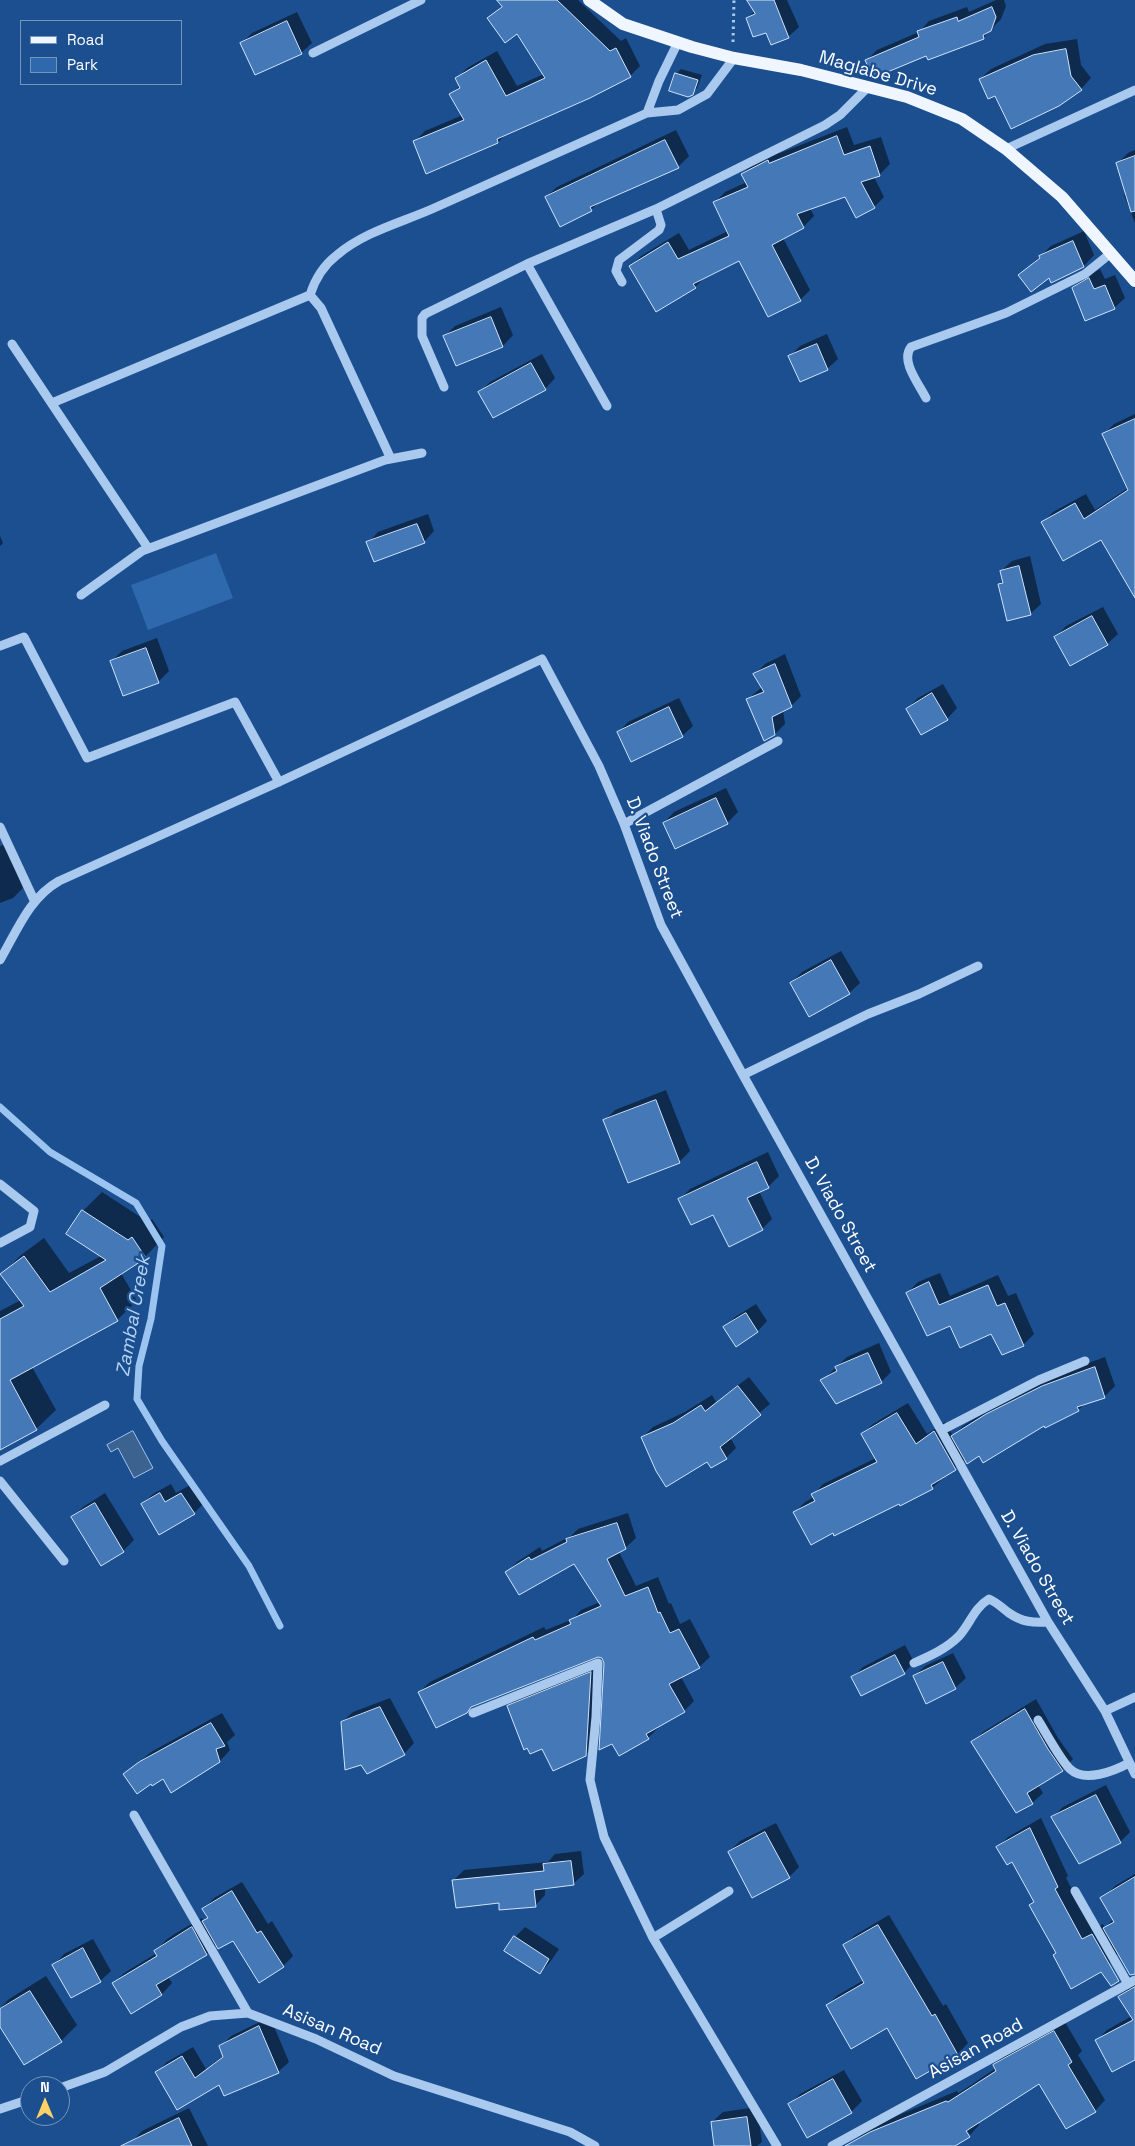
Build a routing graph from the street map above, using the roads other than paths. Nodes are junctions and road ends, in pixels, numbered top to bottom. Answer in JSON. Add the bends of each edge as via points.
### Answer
{"nodes":[{"id":1,"x":421,"y":0,"type":"edge"},
{"id":2,"x":589,"y":0,"type":"edge"},
{"id":3,"x":678,"y":42,"type":"junction"},
{"id":4,"x":312,"y":53,"type":"dead end"},
{"id":5,"x":734,"y":58,"type":"junction"},
{"id":6,"x":868,"y":87,"type":"junction"},
{"id":7,"x":1135,"y":90,"type":"edge"},
{"id":8,"x":647,"y":114,"type":"junction"},
{"id":9,"x":1006,"y":149,"type":"junction"},
{"id":10,"x":656,"y":209,"type":"junction"},
{"id":11,"x":1111,"y":253,"type":"junction"},
{"id":12,"x":527,"y":264,"type":"junction"},
{"id":13,"x":1135,"y":281,"type":"edge"},
{"id":14,"x":622,"y":282,"type":"dead end"},
{"id":15,"x":310,"y":295,"type":"junction"},
{"id":16,"x":12,"y":344,"type":"dead end"},
{"id":17,"x":444,"y":387,"type":"dead end"},
{"id":18,"x":926,"y":398,"type":"dead end"},
{"id":19,"x":52,"y":403,"type":"junction"},
{"id":20,"x":607,"y":406,"type":"dead end"},
{"id":21,"x":422,"y":453,"type":"dead end"},
{"id":22,"x":391,"y":458,"type":"junction"},
{"id":23,"x":148,"y":548,"type":"junction"},
{"id":24,"x":81,"y":595,"type":"dead end"},
{"id":25,"x":0,"y":646,"type":"edge"},
{"id":26,"x":778,"y":741,"type":"dead end"},
{"id":27,"x":279,"y":782,"type":"junction"},
{"id":28,"x":624,"y":824,"type":"junction"},
{"id":29,"x":0,"y":827,"type":"edge"},
{"id":30,"x":34,"y":900,"type":"junction"},
{"id":31,"x":0,"y":960,"type":"edge"},
{"id":32,"x":978,"y":966,"type":"dead end"},
{"id":33,"x":743,"y":1075,"type":"junction"},
{"id":34,"x":0,"y":1184,"type":"edge"},
{"id":35,"x":0,"y":1243,"type":"edge"},
{"id":36,"x":1085,"y":1361,"type":"dead end"},
{"id":37,"x":105,"y":1405,"type":"dead end"},
{"id":38,"x":942,"y":1430,"type":"junction"},
{"id":39,"x":0,"y":1461,"type":"edge"},
{"id":40,"x":0,"y":1480,"type":"edge"},
{"id":41,"x":64,"y":1561,"type":"dead end"},
{"id":42,"x":1048,"y":1622,"type":"junction"},
{"id":43,"x":914,"y":1663,"type":"dead end"},
{"id":44,"x":1135,"y":1697,"type":"edge"},
{"id":45,"x":1105,"y":1711,"type":"junction"},
{"id":46,"x":473,"y":1713,"type":"dead end"},
{"id":47,"x":1038,"y":1720,"type":"dead end"},
{"id":48,"x":1129,"y":1763,"type":"junction"},
{"id":49,"x":1135,"y":1774,"type":"edge"},
{"id":50,"x":134,"y":1815,"type":"dead end"},
{"id":51,"x":729,"y":1891,"type":"dead end"},
{"id":52,"x":1075,"y":1891,"type":"dead end"},
{"id":53,"x":653,"y":1938,"type":"junction"},
{"id":54,"x":1132,"y":1982,"type":"edge"},
{"id":55,"x":248,"y":2013,"type":"junction"},
{"id":56,"x":70,"y":2084,"type":"edge"},
{"id":57,"x":20,"y":2102,"type":"edge"},
{"id":58,"x":0,"y":2109,"type":"edge"},
{"id":59,"x":596,"y":2146,"type":"edge"},
{"id":60,"x":777,"y":2146,"type":"edge"},
{"id":61,"x":832,"y":2146,"type":"edge"}],
"edges":[{"from":1,"to":4,"type":"street"},
{"from":2,"to":3,"type":"main road","name":"Maglabe Drive","via":[[623,24]]},
{"from":3,"to":5,"type":"main road","name":"Maglabe Drive"},
{"from":3,"to":8,"type":"street"},
{"from":5,"to":6,"type":"main road","name":"Maglabe Drive"},
{"from":5,"to":8,"type":"street","via":[[708,94],[678,110]]},
{"from":6,"to":9,"type":"main road","name":"Maglabe Drive","via":[[907,97],[962,119]]},
{"from":6,"to":10,"type":"street","via":[[840,115],[824,125]]},
{"from":7,"to":9,"type":"street"},
{"from":8,"to":15,"type":"street","via":[[365,236],[326,264]]},
{"from":9,"to":11,"type":"main road","name":"Maglabe Drive","via":[[1062,197]]},
{"from":10,"to":12,"type":"street"},
{"from":10,"to":14,"type":"street","via":[[661,225],[659,230],[619,260],[616,271]]},
{"from":11,"to":13,"type":"main road","name":"Maglabe Drive"},
{"from":11,"to":18,"type":"street","via":[[1085,274],[1006,313],[911,347],[907,360]]},
{"from":12,"to":17,"type":"street","via":[[422,318],[422,336]]},
{"from":12,"to":20,"type":"street"},
{"from":15,"to":19,"type":"street"},
{"from":15,"to":22,"type":"street","via":[[321,308]]},
{"from":16,"to":19,"type":"street"},
{"from":19,"to":23,"type":"street"},
{"from":21,"to":22,"type":"street"},
{"from":22,"to":23,"type":"street"},
{"from":23,"to":24,"type":"street"},
{"from":25,"to":27,"type":"street","via":[[24,636],[87,758],[235,702]]},
{"from":26,"to":28,"type":"street"},
{"from":27,"to":28,"type":"street","name":"D. Viado Street","via":[[542,659],[599,766]]},
{"from":27,"to":30,"type":"street","via":[[59,881]]},
{"from":28,"to":33,"type":"street","name":"D. Viado Street","via":[[662,925]]},
{"from":29,"to":30,"type":"street"},
{"from":30,"to":31,"type":"street"},
{"from":32,"to":33,"type":"street","via":[[868,1014]]},
{"from":33,"to":38,"type":"street","name":"D. Viado Street"},
{"from":34,"to":35,"type":"street","via":[[34,1211],[30,1227]]},
{"from":36,"to":38,"type":"street","via":[[1039,1380]]},
{"from":37,"to":39,"type":"street"},
{"from":38,"to":42,"type":"street","name":"D. Viado Street"},
{"from":40,"to":41,"type":"street"},
{"from":42,"to":43,"type":"street","via":[[1019,1620],[989,1599],[978,1607],[959,1636],[940,1651]]},
{"from":42,"to":45,"type":"street","name":"D. Viado Street"},
{"from":44,"to":45,"type":"street"},
{"from":45,"to":48,"type":"street","name":"D. Viado Street"},
{"from":46,"to":53,"type":"street","via":[[598,1663],[590,1780],[604,1837]]},
{"from":47,"to":48,"type":"street","via":[[1070,1770],[1085,1776]]},
{"from":48,"to":49,"type":"street","name":"D. Viado Street"},
{"from":50,"to":55,"type":"street"},
{"from":51,"to":53,"type":"street"},
{"from":52,"to":54,"type":"street"},
{"from":53,"to":60,"type":"street"},
{"from":54,"to":61,"type":"street","name":"Asisan Road"},
{"from":55,"to":56,"type":"street","name":"Asisan Road","via":[[210,2016],[180,2027],[104,2072]]},
{"from":55,"to":59,"type":"street","name":"Asisan Road","via":[[394,2076],[570,2132]]},
{"from":57,"to":58,"type":"street"}]}
